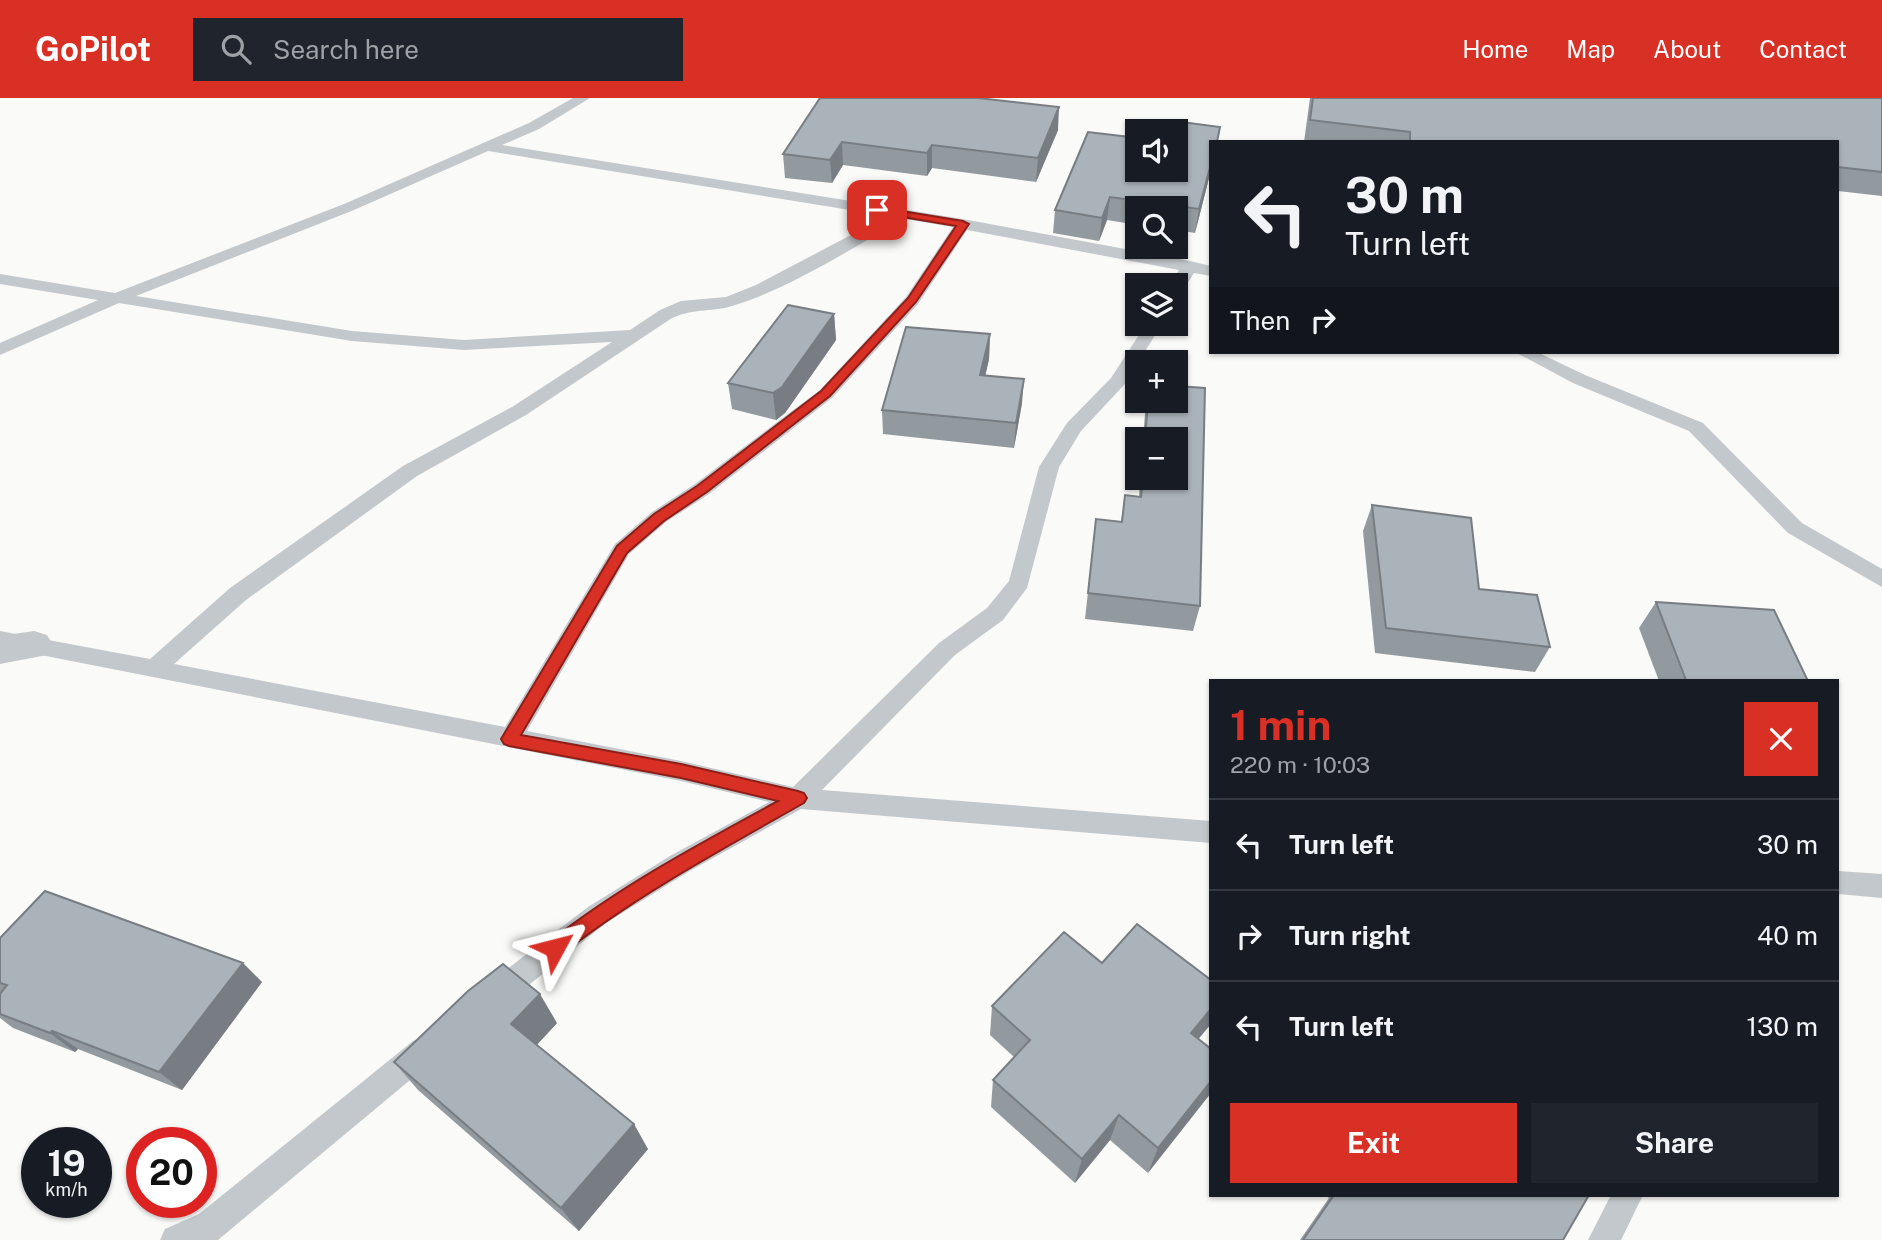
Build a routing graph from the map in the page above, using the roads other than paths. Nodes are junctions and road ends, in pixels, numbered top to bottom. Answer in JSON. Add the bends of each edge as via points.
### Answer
{"nodes":[{"id":1,"x":583,"y":98,"type":"edge"},
{"id":2,"x":486,"y":147,"type":"junction"},
{"id":3,"x":903,"y":214,"type":"junction"},
{"id":4,"x":963,"y":224,"type":"junction"},
{"id":5,"x":1190,"y":266,"type":"junction"},
{"id":6,"x":1209,"y":271,"type":"edge"},
{"id":7,"x":1186,"y":273,"type":"edge"},
{"id":8,"x":0,"y":279,"type":"edge"},
{"id":9,"x":119,"y":297,"type":"junction"},
{"id":10,"x":637,"y":335,"type":"junction"},
{"id":11,"x":1146,"y":336,"type":"edge"},
{"id":12,"x":0,"y":350,"type":"edge"},
{"id":13,"x":1528,"y":354,"type":"edge"},
{"id":14,"x":1882,"y":579,"type":"edge"},
{"id":15,"x":11,"y":645,"type":"edge"},
{"id":16,"x":154,"y":669,"type":"junction"},
{"id":17,"x":509,"y":739,"type":"junction"},
{"id":18,"x":798,"y":798,"type":"junction"},
{"id":19,"x":1209,"y":832,"type":"edge"},
{"id":20,"x":1839,"y":883,"type":"edge"},
{"id":21,"x":1882,"y":886,"type":"edge"},
{"id":22,"x":476,"y":1010,"type":"edge"},
{"id":23,"x":444,"y":1035,"type":"edge"},
{"id":24,"x":1627,"y":1197,"type":"edge"},
{"id":25,"x":204,"y":1233,"type":"edge"},
{"id":26,"x":176,"y":1240,"type":"edge"},
{"id":27,"x":1604,"y":1240,"type":"edge"}],
"edges":[{"from":1,"to":2,"type":"lane","via":[[534,127]]},
{"from":2,"to":3,"type":"lane"},
{"from":2,"to":9,"type":"lane","via":[[349,208]]},
{"from":3,"to":4,"type":"lane"},
{"from":3,"to":10,"type":"lane","via":[[762,289],[729,302],[687,304]]},
{"from":4,"to":5,"type":"lane"},
{"from":4,"to":17,"type":"lane","via":[[912,300],[826,394],[659,517],[622,550]]},
{"from":5,"to":6,"type":"lane"},
{"from":5,"to":7,"type":"lane"},
{"from":8,"to":9,"type":"lane"},
{"from":9,"to":10,"type":"lane","via":[[352,336],[464,345]]},
{"from":9,"to":12,"type":"lane"},
{"from":10,"to":16,"type":"lane","via":[[519,411],[410,471],[238,594]]},
{"from":11,"to":18,"type":"lane","via":[[1118,381],[1074,427],[1049,467],[1019,583],[995,614],[947,649]]},
{"from":13,"to":14,"type":"lane","via":[[1696,427],[1795,528]]},
{"from":15,"to":16,"type":"lane"},
{"from":16,"to":17,"type":"lane"},
{"from":17,"to":18,"type":"lane"},
{"from":18,"to":19,"type":"lane"},
{"from":18,"to":22,"type":"lane","via":[[597,915]]},
{"from":20,"to":21,"type":"lane"},
{"from":23,"to":25,"type":"lane"},
{"from":24,"to":27,"type":"lane"},
{"from":25,"to":26,"type":"lane"}]}
